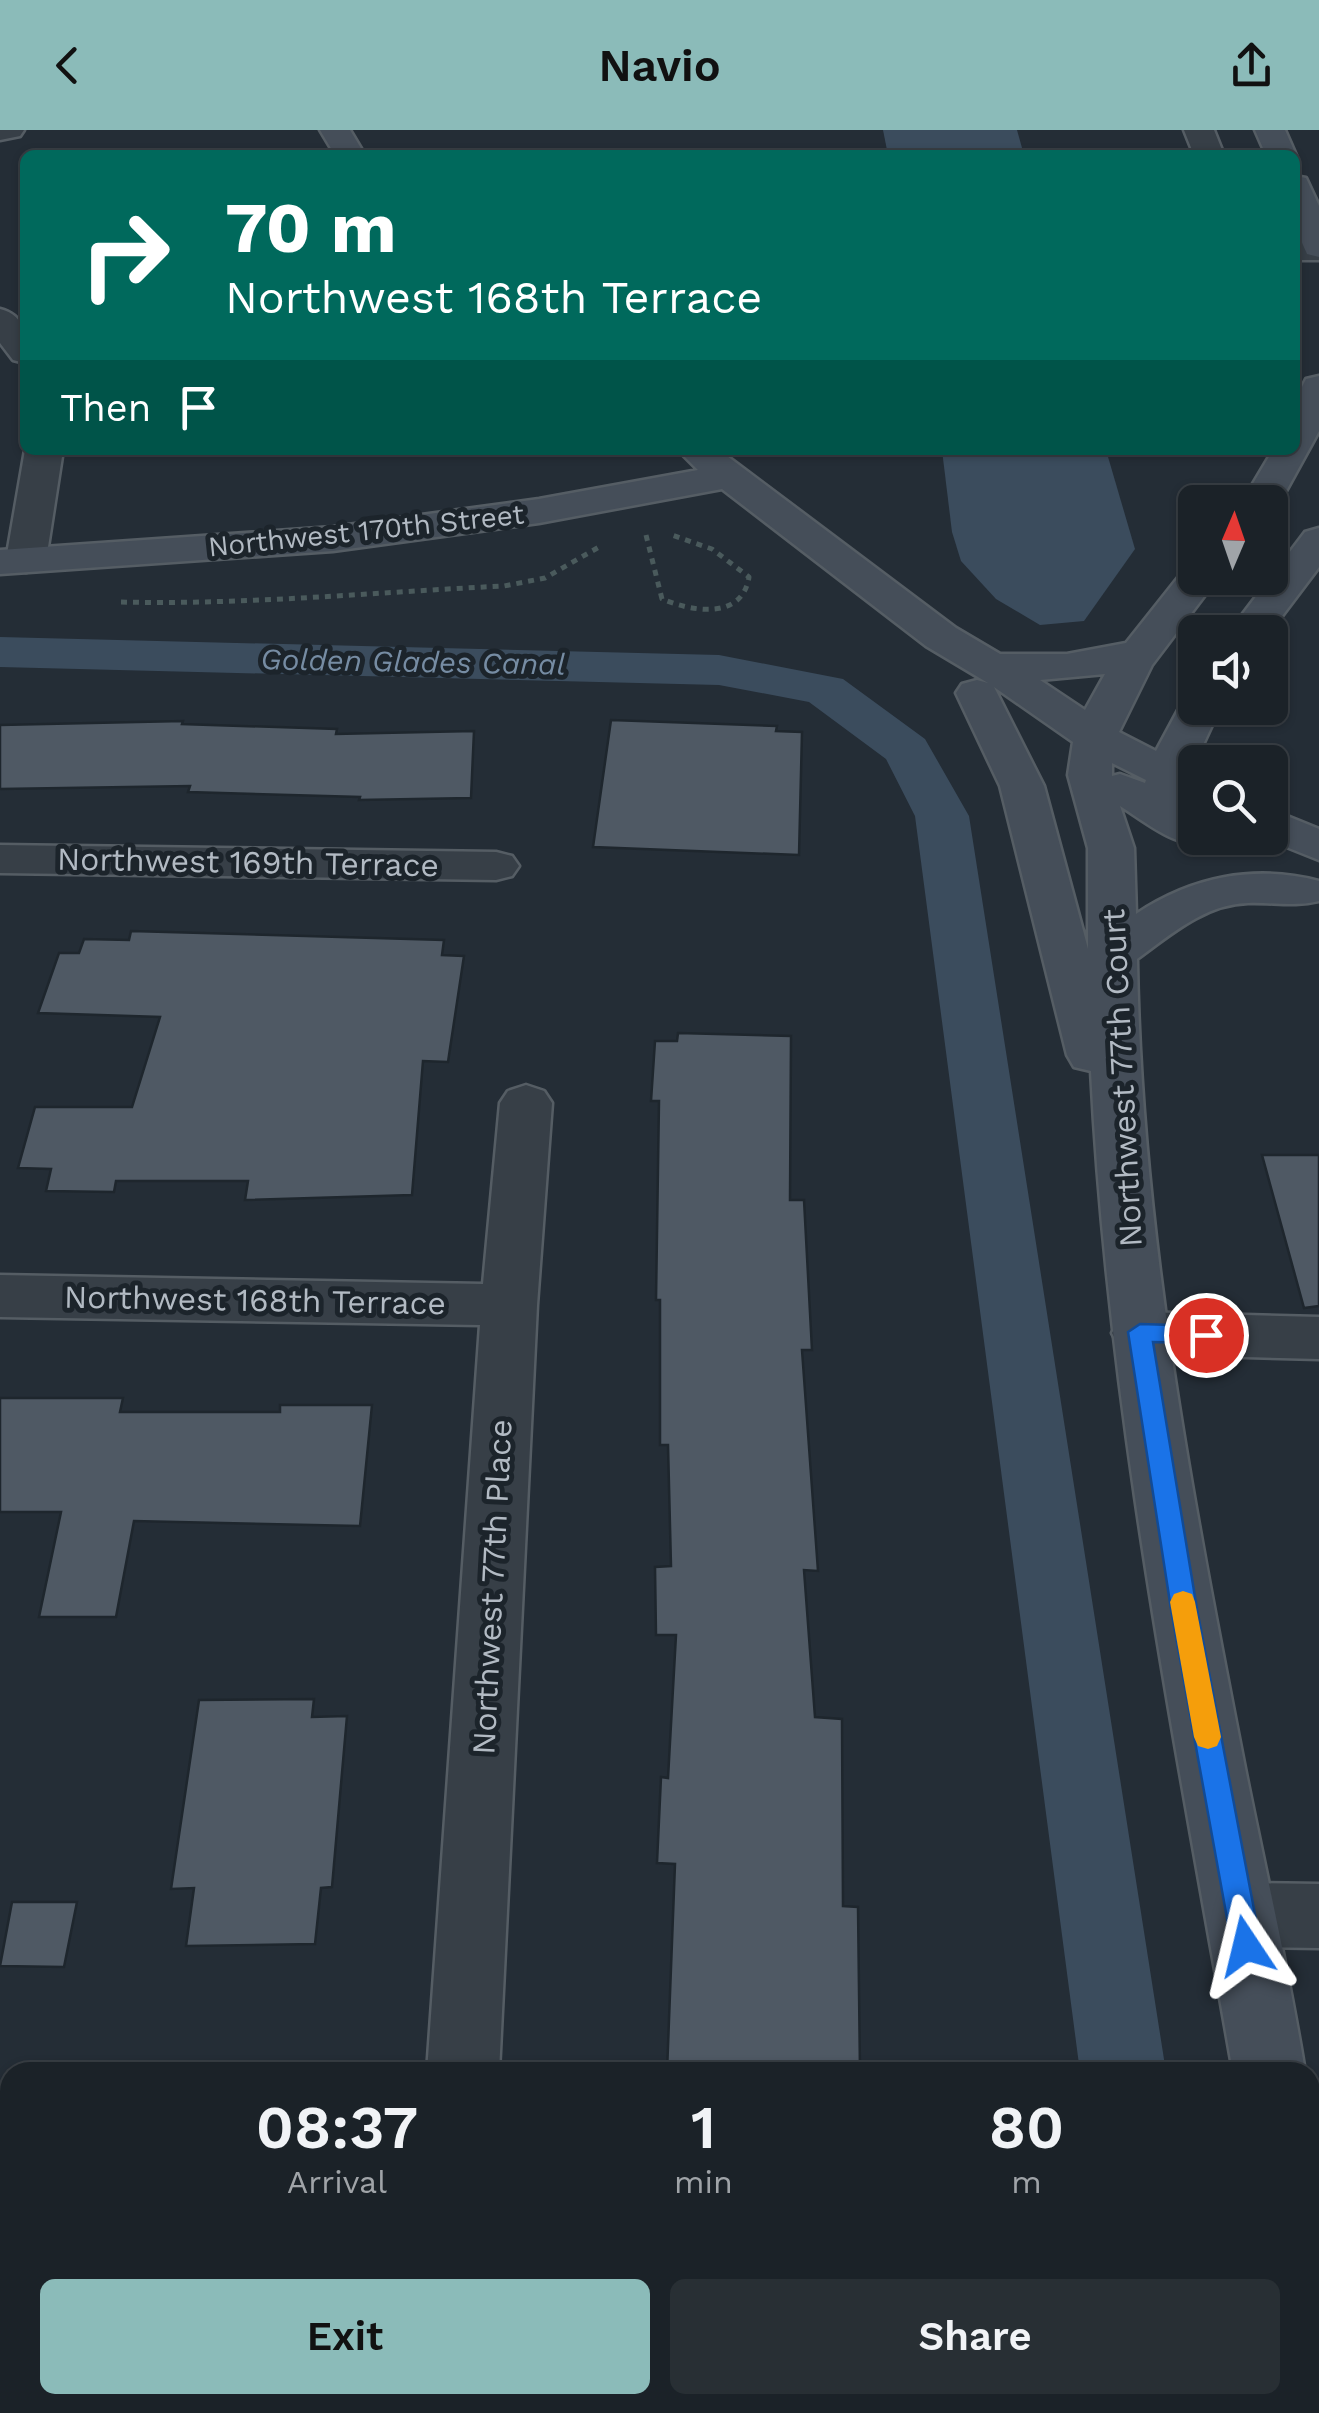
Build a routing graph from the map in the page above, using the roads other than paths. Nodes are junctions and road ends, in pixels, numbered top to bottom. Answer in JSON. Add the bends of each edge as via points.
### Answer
{"nodes":[{"id":1,"x":10,"y":130,"type":"edge"},
{"id":2,"x":0,"y":131,"type":"edge"},
{"id":3,"x":1300,"y":198,"type":"edge"},
{"id":4,"x":1319,"y":248,"type":"edge"},
{"id":5,"x":0,"y":320,"type":"edge"},
{"id":6,"x":20,"y":346,"type":"edge"},
{"id":7,"x":1319,"y":387,"type":"edge"},
{"id":8,"x":1300,"y":433,"type":"edge"},
{"id":9,"x":43,"y":455,"type":"edge"},
{"id":10,"x":702,"y":455,"type":"edge"},
{"id":11,"x":1289,"y":455,"type":"edge"},
{"id":12,"x":729,"y":476,"type":"junction"},
{"id":13,"x":1271,"y":485,"type":"edge"},
{"id":14,"x":1319,"y":540,"type":"edge"},
{"id":15,"x":13,"y":561,"type":"edge"},
{"id":16,"x":1185,"y":595,"type":"edge"},
{"id":17,"x":1262,"y":615,"type":"edge"},
{"id":18,"x":1141,"y":652,"type":"junction"},
{"id":19,"x":984,"y":680,"type":"junction"},
{"id":20,"x":1092,"y":753,"type":"junction"},
{"id":21,"x":1178,"y":800,"type":"edge"},
{"id":22,"x":1178,"y":802,"type":"edge"},
{"id":23,"x":1288,"y":832,"type":"edge"},
{"id":24,"x":1319,"y":846,"type":"edge"},
{"id":25,"x":1113,"y":852,"type":"junction"},
{"id":26,"x":1237,"y":855,"type":"edge"},
{"id":27,"x":0,"y":859,"type":"edge"},
{"id":28,"x":496,"y":866,"type":"dead end"},
{"id":29,"x":1311,"y":895,"type":"edge"},
{"id":30,"x":1110,"y":955,"type":"junction"},
{"id":31,"x":526,"y":1103,"type":"dead end"},
{"id":32,"x":1120,"y":1159,"type":"junction"},
{"id":33,"x":0,"y":1296,"type":"edge"},
{"id":34,"x":510,"y":1305,"type":"junction"},
{"id":35,"x":1140,"y":1332,"type":"junction"},
{"id":36,"x":1319,"y":1338,"type":"edge"},
{"id":37,"x":1241,"y":1914,"type":"junction"},
{"id":38,"x":1319,"y":1916,"type":"edge"},
{"id":39,"x":465,"y":2062,"type":"edge"},
{"id":40,"x":1267,"y":2062,"type":"edge"}],
"edges":[{"from":1,"to":2,"type":"street"},
{"from":3,"to":4,"type":"street"},
{"from":5,"to":6,"type":"street"},
{"from":7,"to":8,"type":"street"},
{"from":9,"to":15,"type":"street"},
{"from":10,"to":12,"type":"street"},
{"from":11,"to":13,"type":"street"},
{"from":12,"to":15,"type":"street","name":"Northwest 170th Street","via":[[333,539]]},
{"from":12,"to":19,"type":"street","via":[[941,637]]},
{"from":14,"to":17,"type":"street"},
{"from":16,"to":18,"type":"street"},
{"from":18,"to":19,"type":"street"},
{"from":18,"to":20,"type":"street","via":[[1111,699]]},
{"from":19,"to":20,"type":"street"},
{"from":19,"to":32,"type":"street","via":[[1022,786]]},
{"from":20,"to":21,"type":"street"},
{"from":20,"to":25,"type":"street","name":"Northwest 77th Court"},
{"from":22,"to":25,"type":"street"},
{"from":23,"to":24,"type":"street"},
{"from":25,"to":30,"type":"street","name":"Northwest 77th Court"},
{"from":26,"to":29,"type":"street"},
{"from":27,"to":28,"type":"street","name":"Northwest 169th Terrace"},
{"from":29,"to":30,"type":"street","via":[[1248,888],[1216,892],[1185,904]]},
{"from":30,"to":32,"type":"street","name":"Northwest 77th Court"},
{"from":31,"to":34,"type":"street","name":"Northwest 77th Place"},
{"from":32,"to":35,"type":"street","name":"Northwest 77th Court"},
{"from":33,"to":34,"type":"street","name":"Northwest 168th Terrace"},
{"from":34,"to":39,"type":"street","name":"Northwest 77th Place"},
{"from":35,"to":36,"type":"street"},
{"from":35,"to":37,"type":"street","name":"Northwest 77th Court"},
{"from":37,"to":38,"type":"street"},
{"from":37,"to":40,"type":"street","name":"Northwest 77th Court"}]}
